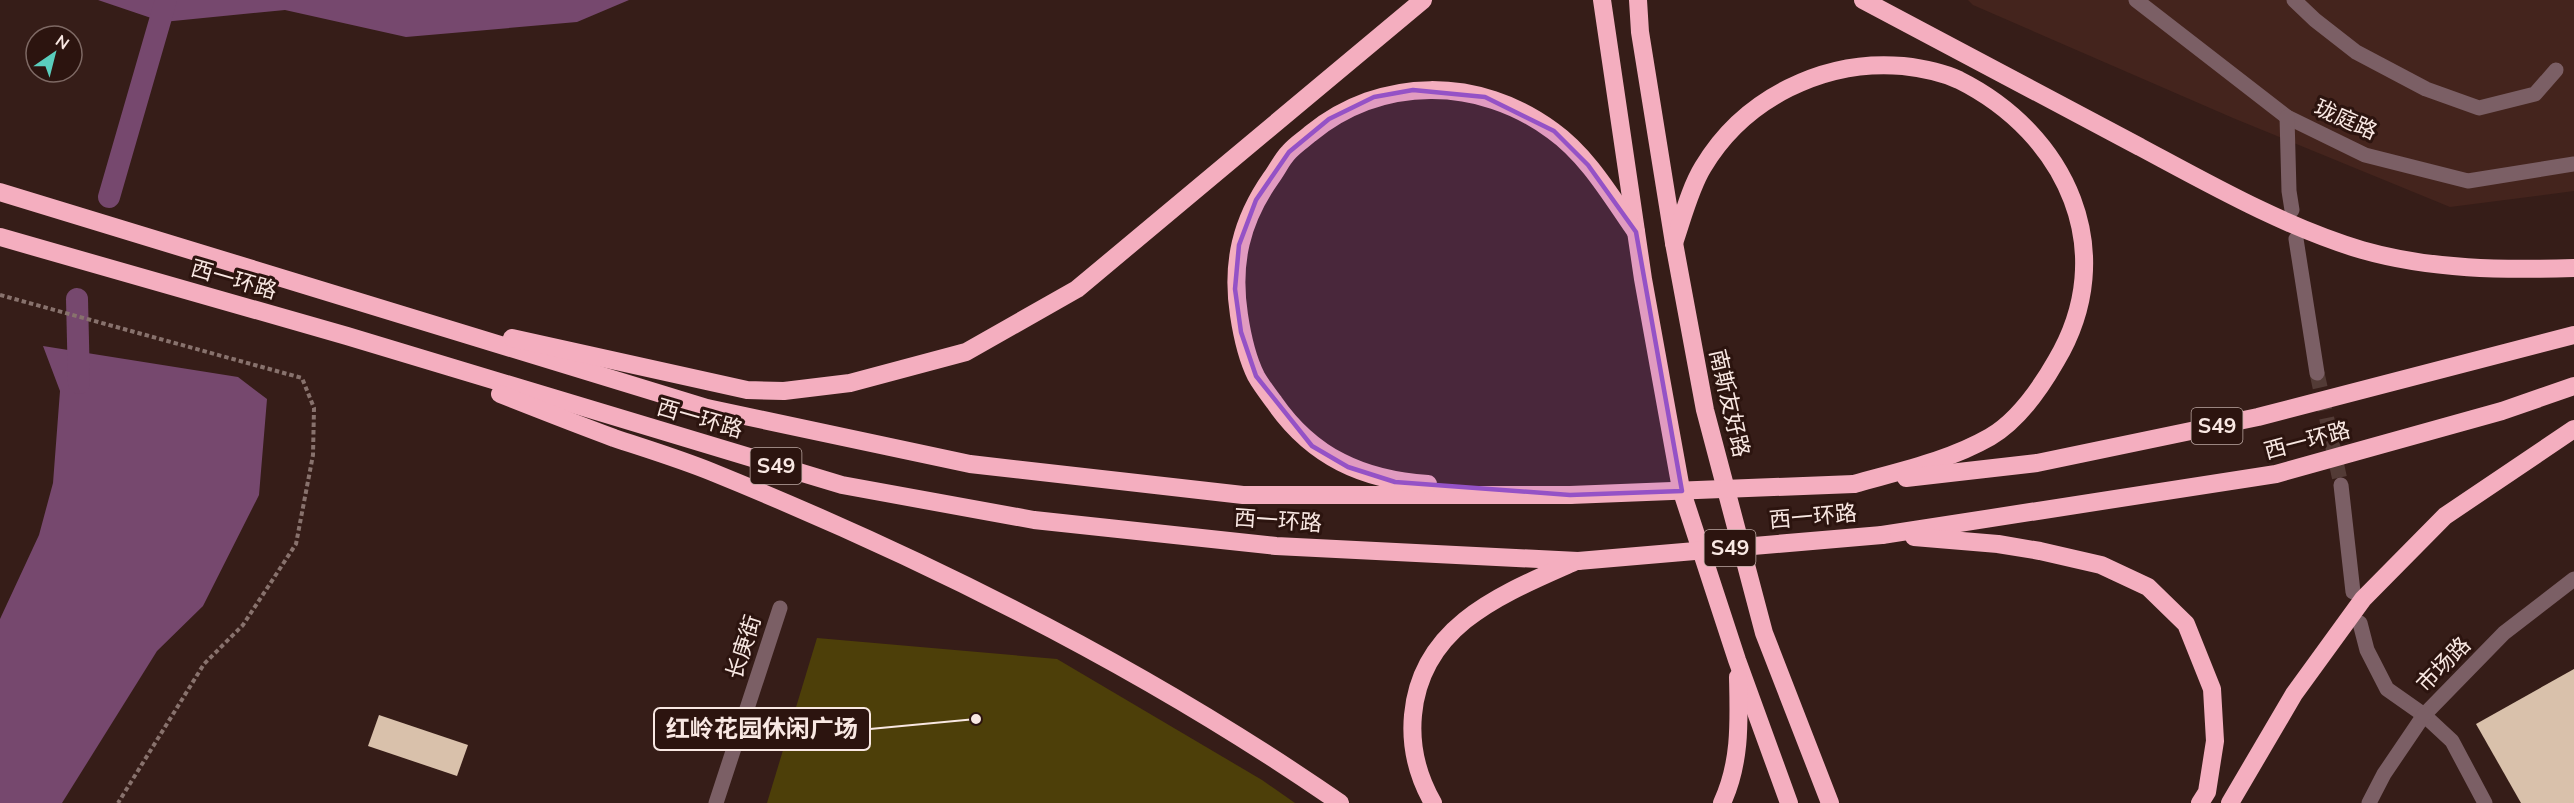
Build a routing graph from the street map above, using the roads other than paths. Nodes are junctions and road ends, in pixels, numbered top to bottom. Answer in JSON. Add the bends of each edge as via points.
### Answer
{"nodes":[{"id":1,"x":1423,"y":0,"type":"edge"},
{"id":2,"x":1602,"y":0,"type":"edge"},
{"id":3,"x":1638,"y":0,"type":"edge"},
{"id":4,"x":1863,"y":0,"type":"edge"},
{"id":5,"x":2136,"y":0,"type":"edge"},
{"id":6,"x":2294,"y":0,"type":"edge"},
{"id":7,"x":2556,"y":70,"type":"dead end"},
{"id":8,"x":2287,"y":117,"type":"junction"},
{"id":9,"x":2574,"y":164,"type":"edge"},
{"id":10,"x":0,"y":192,"type":"edge"},
{"id":11,"x":2292,"y":210,"type":"dead end"},
{"id":12,"x":1636,"y":232,"type":"junction"},
{"id":13,"x":0,"y":237,"type":"edge"},
{"id":14,"x":2296,"y":239,"type":"dead end"},
{"id":15,"x":1674,"y":243,"type":"junction"},
{"id":16,"x":2574,"y":268,"type":"edge"},
{"id":17,"x":372,"y":307,"type":"junction"},
{"id":18,"x":2574,"y":335,"type":"edge"},
{"id":19,"x":346,"y":336,"type":"junction"},
{"id":20,"x":2317,"y":373,"type":"tunnel mouth"},
{"id":21,"x":2574,"y":386,"type":"edge"},
{"id":22,"x":2574,"y":429,"type":"edge"},
{"id":23,"x":1854,"y":484,"type":"junction"},
{"id":24,"x":2341,"y":485,"type":"tunnel mouth"},
{"id":25,"x":1570,"y":495,"type":"junction"},
{"id":26,"x":1882,"y":535,"type":"junction"},
{"id":27,"x":1578,"y":561,"type":"junction"},
{"id":28,"x":2574,"y":579,"type":"edge"},
{"id":29,"x":2353,"y":592,"type":"dead end"},
{"id":30,"x":780,"y":608,"type":"dead end"},
{"id":31,"x":2360,"y":623,"type":"dead end"},
{"id":32,"x":1737,"y":660,"type":"junction"},
{"id":33,"x":2424,"y":715,"type":"junction"},
{"id":34,"x":716,"y":803,"type":"edge"},
{"id":35,"x":1340,"y":803,"type":"edge"},
{"id":36,"x":1432,"y":803,"type":"edge"},
{"id":37,"x":1722,"y":803,"type":"edge"},
{"id":38,"x":1789,"y":803,"type":"edge"},
{"id":39,"x":1830,"y":803,"type":"edge"},
{"id":40,"x":2200,"y":803,"type":"edge"},
{"id":41,"x":2230,"y":803,"type":"edge"},
{"id":42,"x":2369,"y":803,"type":"edge"},
{"id":43,"x":2485,"y":803,"type":"edge"}],
"edges":[{"from":1,"to":17,"type":"highway","via":[[1077,289],[966,352],[850,383],[784,391],[747,390]]},
{"from":2,"to":12,"type":"highway"},
{"from":3,"to":15,"type":"highway","name":"南斯友好路"},
{"from":4,"to":16,"type":"highway","via":[[2212,185],[2362,250],[2439,266]]},
{"from":5,"to":8,"type":"street","name":"珑庭路"},
{"from":6,"to":7,"type":"street","via":[[2356,52],[2426,89],[2479,108],[2535,94]]},
{"from":8,"to":9,"type":"street","name":"珑庭路","via":[[2365,155],[2468,181]]},
{"from":8,"to":11,"type":"street"},
{"from":10,"to":17,"type":"highway","name":"西一环路","number":"S49"},
{"from":12,"to":25,"type":"highway","via":[[1588,165],[1554,131],[1485,96],[1413,90],[1374,98],[1329,118],[1289,152],[1256,200],[1239,245],[1235,289],[1241,332],[1256,376],[1312,446],[1348,467],[1395,482]]},
{"from":12,"to":32,"type":"highway","via":[[1681,489]]},
{"from":13,"to":19,"type":"highway","name":"西一环路","number":"S49"},
{"from":14,"to":20,"type":"street"},
{"from":15,"to":23,"type":"highway","via":[[1702,168],[1729,132],[1755,108],[1793,85],[1834,70],[1878,64],[1919,68],[1957,79],[2025,127],[2051,160],[2075,201],[2086,278],[2065,347],[2022,410],[1992,436],[1949,456]]},
{"from":15,"to":39,"type":"highway","name":"南斯友好路","via":[[1705,410],[1764,633]]},
{"from":17,"to":25,"type":"highway","name":"西一环路","number":"S49","via":[[707,408],[970,464],[1243,495]]},
{"from":18,"to":23,"type":"highway","name":"西一环路","number":"S49","via":[[2258,417],[2037,463]]},
{"from":19,"to":27,"type":"highway","name":"西一环路","number":"S49","via":[[842,485],[1022,518],[1276,546]]},
{"from":19,"to":35,"type":"highway","via":[[709,470],[842,526],[1156,686],[1269,754]]},
{"from":21,"to":26,"type":"highway","name":"西一环路","number":"S49","via":[[2502,411],[2277,474]]},
{"from":22,"to":41,"type":"highway","via":[[2445,516],[2363,599],[2294,694]]},
{"from":23,"to":25,"type":"highway","name":"西一环路","number":"S49","bridge":true},
{"from":24,"to":29,"type":"street"},
{"from":26,"to":27,"type":"highway","name":"西一环路","number":"S49","bridge":true},
{"from":26,"to":40,"type":"highway","via":[[2040,551],[2101,565],[2148,587],[2186,624],[2212,689],[2215,741],[2207,792]]},
{"from":27,"to":36,"type":"highway","via":[[1515,588],[1470,615],[1435,648],[1415,693],[1411,737],[1420,780]]},
{"from":28,"to":33,"type":"street","name":"市场路","via":[[2504,633]]},
{"from":30,"to":34,"type":"street","name":"长庚街"},
{"from":31,"to":33,"type":"street","via":[[2367,650],[2387,689]]},
{"from":32,"to":37,"type":"highway","via":[[1740,736],[1731,784]]},
{"from":32,"to":38,"type":"highway"},
{"from":33,"to":42,"type":"street","name":"市场路"},
{"from":33,"to":43,"type":"street","via":[[2452,741]]}]}
